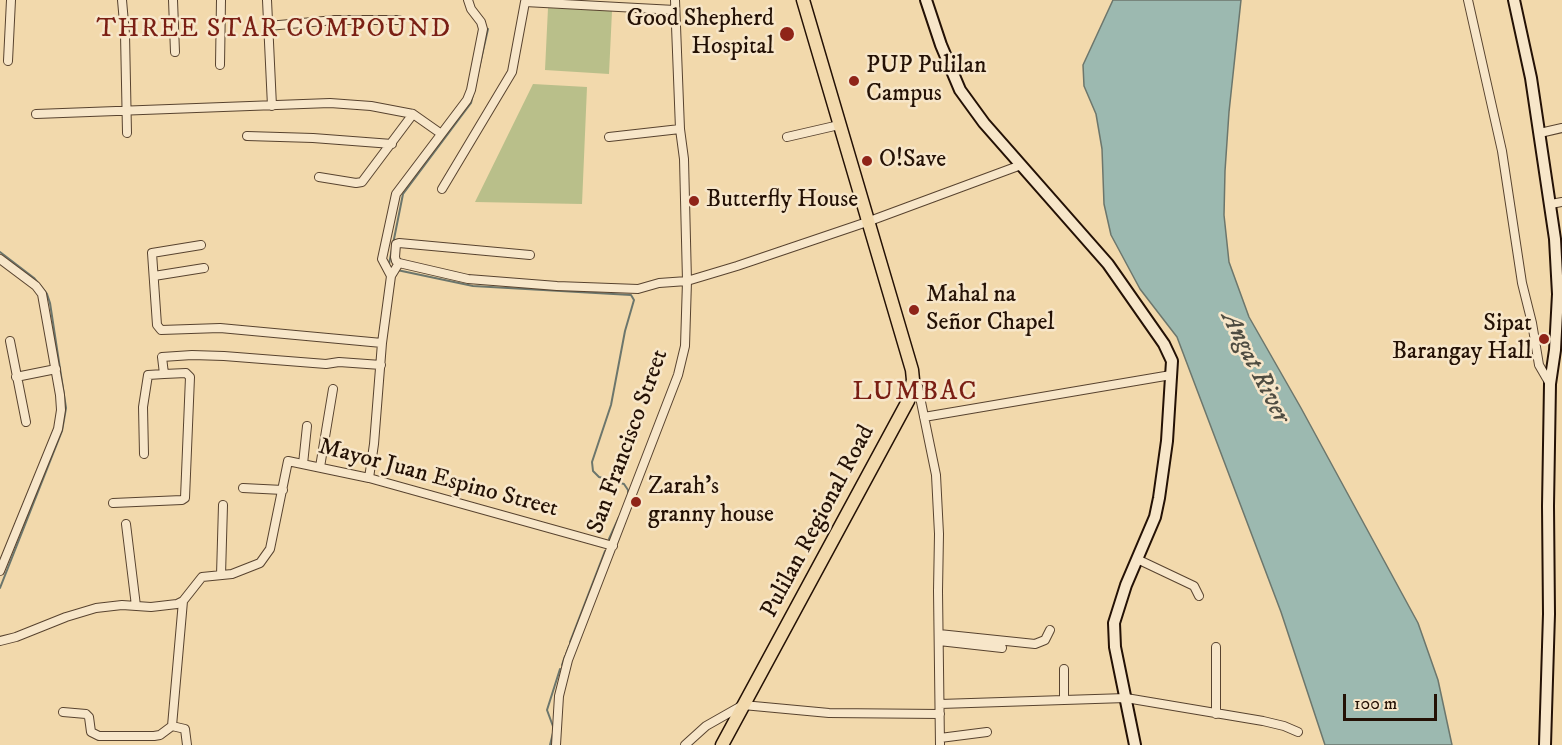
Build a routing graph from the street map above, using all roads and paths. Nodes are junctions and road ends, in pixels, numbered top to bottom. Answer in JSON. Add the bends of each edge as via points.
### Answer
{"nodes":[{"id":1,"x":11,"y":0,"type":"edge"},
{"id":2,"x":122,"y":0,"type":"edge"},
{"id":3,"x":173,"y":0,"type":"edge"},
{"id":4,"x":221,"y":0,"type":"edge"},
{"id":5,"x":267,"y":0,"type":"edge"},
{"id":6,"x":468,"y":0,"type":"edge"},
{"id":7,"x":675,"y":0,"type":"edge"},
{"id":8,"x":803,"y":0,"type":"edge"},
{"id":9,"x":927,"y":0,"type":"edge"},
{"id":10,"x":1468,"y":0,"type":"edge"},
{"id":11,"x":1514,"y":0,"type":"edge"},
{"id":12,"x":675,"y":10,"type":"junction"},
{"id":13,"x":399,"y":20,"type":"dead end"},
{"id":14,"x":268,"y":26,"type":"junction"},
{"id":15,"x":175,"y":52,"type":"dead end"},
{"id":16,"x":8,"y":61,"type":"dead end"},
{"id":17,"x":220,"y":65,"type":"dead end"},
{"id":18,"x":273,"y":106,"type":"junction"},
{"id":19,"x":126,"y":109,"type":"junction"},
{"id":20,"x":36,"y":114,"type":"dead end"},
{"id":21,"x":413,"y":114,"type":"junction"},
{"id":22,"x":839,"y":125,"type":"junction"},
{"id":23,"x":1562,"y":128,"type":"edge"},
{"id":24,"x":680,"y":129,"type":"junction"},
{"id":25,"x":127,"y":133,"type":"dead end"},
{"id":26,"x":440,"y":133,"type":"junction"},
{"id":27,"x":1540,"y":133,"type":"junction"},
{"id":28,"x":247,"y":136,"type":"dead end"},
{"id":29,"x":609,"y":137,"type":"dead end"},
{"id":30,"x":787,"y":137,"type":"dead end"},
{"id":31,"x":392,"y":144,"type":"junction"},
{"id":32,"x":1021,"y":165,"type":"junction"},
{"id":33,"x":319,"y":177,"type":"dead end"},
{"id":34,"x":442,"y":189,"type":"dead end"},
{"id":35,"x":1556,"y":203,"type":"edge"},
{"id":36,"x":867,"y":222,"type":"junction"},
{"id":37,"x":201,"y":245,"type":"dead end"},
{"id":38,"x":530,"y":255,"type":"dead end"},
{"id":39,"x":0,"y":259,"type":"edge"},
{"id":40,"x":399,"y":263,"type":"junction"},
{"id":41,"x":204,"y":268,"type":"dead end"},
{"id":42,"x":154,"y":276,"type":"junction"},
{"id":43,"x":391,"y":276,"type":"junction"},
{"id":44,"x":687,"y":281,"type":"junction"},
{"id":45,"x":10,"y":340,"type":"dead end"},
{"id":46,"x":382,"y":343,"type":"junction"},
{"id":47,"x":381,"y":365,"type":"junction"},
{"id":48,"x":56,"y":369,"type":"junction"},
{"id":49,"x":164,"y":374,"type":"junction"},
{"id":50,"x":1171,"y":375,"type":"junction"},
{"id":51,"x":16,"y":377,"type":"junction"},
{"id":52,"x":913,"y":380,"type":"junction"},
{"id":53,"x":1550,"y":384,"type":"junction"},
{"id":54,"x":333,"y":389,"type":"dead end"},
{"id":55,"x":924,"y":417,"type":"junction"},
{"id":56,"x":26,"y":422,"type":"dead end"},
{"id":57,"x":307,"y":426,"type":"dead end"},
{"id":58,"x":144,"y":454,"type":"dead end"},
{"id":59,"x":303,"y":464,"type":"junction"},
{"id":60,"x":320,"y":468,"type":"junction"},
{"id":61,"x":369,"y":478,"type":"junction"},
{"id":62,"x":243,"y":488,"type":"dead end"},
{"id":63,"x":283,"y":490,"type":"junction"},
{"id":64,"x":113,"y":504,"type":"dead end"},
{"id":65,"x":223,"y":506,"type":"dead end"},
{"id":66,"x":126,"y":524,"type":"dead end"},
{"id":67,"x":613,"y":546,"type":"junction"},
{"id":68,"x":1137,"y":559,"type":"junction"},
{"id":69,"x":0,"y":571,"type":"edge"},
{"id":70,"x":221,"y":575,"type":"junction"},
{"id":71,"x":1199,"y":596,"type":"dead end"},
{"id":72,"x":183,"y":601,"type":"junction"},
{"id":73,"x":136,"y":606,"type":"junction"},
{"id":74,"x":1050,"y":630,"type":"dead end"},
{"id":75,"x":939,"y":638,"type":"junction"},
{"id":76,"x":0,"y":641,"type":"edge"},
{"id":77,"x":1216,"y":647,"type":"dead end"},
{"id":78,"x":1002,"y":648,"type":"dead end"},
{"id":79,"x":1064,"y":669,"type":"dead end"},
{"id":80,"x":1126,"y":698,"type":"junction"},
{"id":81,"x":1064,"y":700,"type":"junction"},
{"id":82,"x":940,"y":704,"type":"junction"},
{"id":83,"x":744,"y":705,"type":"junction"},
{"id":84,"x":63,"y":712,"type":"dead end"},
{"id":85,"x":940,"y":714,"type":"junction"},
{"id":86,"x":1216,"y":714,"type":"junction"},
{"id":87,"x":172,"y":726,"type":"junction"},
{"id":88,"x":987,"y":732,"type":"dead end"},
{"id":89,"x":1298,"y":732,"type":"dead end"},
{"id":90,"x":940,"y":741,"type":"edge"},
{"id":91,"x":187,"y":745,"type":"edge"},
{"id":92,"x":556,"y":745,"type":"edge"},
{"id":93,"x":685,"y":745,"type":"edge"},
{"id":94,"x":722,"y":745,"type":"edge"},
{"id":95,"x":1135,"y":745,"type":"edge"},
{"id":96,"x":1545,"y":745,"type":"edge"}],
"edges":[{"from":1,"to":16,"type":"street"},
{"from":2,"to":19,"type":"street"},
{"from":3,"to":15,"type":"street"},
{"from":4,"to":17,"type":"street"},
{"from":5,"to":14,"type":"street"},
{"from":6,"to":26,"type":"street","via":[[481,22],[483,36],[468,96]]},
{"from":7,"to":12,"type":"street","name":"San Francisco Street"},
{"from":8,"to":22,"type":"main road"},
{"from":9,"to":32,"type":"street","via":[[960,90]]},
{"from":10,"to":53,"type":"street","via":[[1502,152],[1539,365]]},
{"from":11,"to":27,"type":"street"},
{"from":12,"to":24,"type":"street","name":"San Francisco Street"},
{"from":12,"to":34,"type":"street","via":[[525,2],[512,72]]},
{"from":13,"to":14,"type":"street"},
{"from":14,"to":18,"type":"street"},
{"from":18,"to":19,"type":"street"},
{"from":18,"to":21,"type":"street","via":[[330,103]]},
{"from":19,"to":20,"type":"street"},
{"from":19,"to":25,"type":"street"},
{"from":21,"to":26,"type":"street"},
{"from":21,"to":31,"type":"street"},
{"from":22,"to":30,"type":"street"},
{"from":22,"to":36,"type":"main road"},
{"from":23,"to":27,"type":"street"},
{"from":24,"to":29,"type":"street"},
{"from":24,"to":44,"type":"street","name":"San Francisco Street"},
{"from":26,"to":43,"type":"street","via":[[396,194],[382,259]]},
{"from":27,"to":35,"type":"street"},
{"from":28,"to":31,"type":"street"},
{"from":31,"to":33,"type":"street","via":[[361,182]]},
{"from":32,"to":36,"type":"street"},
{"from":32,"to":50,"type":"street","via":[[1119,279],[1164,344],[1172,361]]},
{"from":35,"to":53,"type":"street","via":[[1558,294]]},
{"from":36,"to":44,"type":"street"},
{"from":36,"to":52,"type":"main road"},
{"from":37,"to":42,"type":"street","via":[[154,252]]},
{"from":38,"to":40,"type":"street","via":[[399,243],[395,257]]},
{"from":39,"to":48,"type":"street","via":[[42,294]]},
{"from":40,"to":43,"type":"street"},
{"from":40,"to":44,"type":"street","via":[[468,279],[557,286],[638,289]]},
{"from":41,"to":42,"type":"street"},
{"from":42,"to":46,"type":"street","via":[[157,325],[164,331],[220,328]]},
{"from":43,"to":46,"type":"street"},
{"from":44,"to":67,"type":"street","name":"San Francisco Street","via":[[685,346],[678,375]]},
{"from":45,"to":51,"type":"street"},
{"from":46,"to":47,"type":"street"},
{"from":47,"to":49,"type":"street","via":[[192,355],[162,357]]},
{"from":47,"to":61,"type":"street"},
{"from":48,"to":51,"type":"street"},
{"from":48,"to":69,"type":"street","via":[[60,395],[58,429]]},
{"from":49,"to":58,"type":"street","via":[[148,375],[143,407]]},
{"from":49,"to":64,"type":"street","via":[[186,373],[190,377],[185,498]]},
{"from":50,"to":55,"type":"street"},
{"from":50,"to":68,"type":"street","via":[[1159,498]]},
{"from":51,"to":56,"type":"street"},
{"from":52,"to":55,"type":"street","via":[[918,386]]},
{"from":52,"to":83,"type":"main road","name":"Pulilan Regional Road","via":[[908,401]]},
{"from":53,"to":96,"type":"street"},
{"from":54,"to":60,"type":"street"},
{"from":55,"to":75,"type":"street","via":[[936,475]]},
{"from":57,"to":59,"type":"street"},
{"from":59,"to":60,"type":"street","name":"Mayor Juan Espino Street"},
{"from":59,"to":63,"type":"street","name":"Mayor Juan Espino Street","via":[[288,461]]},
{"from":60,"to":61,"type":"street","name":"Mayor Juan Espino Street"},
{"from":61,"to":67,"type":"street","name":"Mayor Juan Espino Street"},
{"from":62,"to":63,"type":"street"},
{"from":63,"to":70,"type":"street","via":[[266,558],[245,570]]},
{"from":65,"to":70,"type":"street"},
{"from":66,"to":73,"type":"street"},
{"from":67,"to":92,"type":"street","name":"San Francisco Street","via":[[568,660],[559,696]]},
{"from":68,"to":71,"type":"street","via":[[1194,586]]},
{"from":68,"to":80,"type":"street","via":[[1114,623]]},
{"from":70,"to":72,"type":"street","via":[[202,577]]},
{"from":72,"to":73,"type":"street","via":[[169,607]]},
{"from":72,"to":87,"type":"street"},
{"from":73,"to":76,"type":"street","via":[[96,609]]},
{"from":74,"to":75,"type":"street","via":[[1045,640],[1035,644]]},
{"from":75,"to":78,"type":"street"},
{"from":75,"to":82,"type":"street"},
{"from":77,"to":86,"type":"street"},
{"from":79,"to":81,"type":"street"},
{"from":80,"to":81,"type":"street"},
{"from":80,"to":86,"type":"street"},
{"from":80,"to":95,"type":"street"},
{"from":81,"to":82,"type":"street"},
{"from":82,"to":85,"type":"street"},
{"from":83,"to":85,"type":"street","via":[[839,713]]},
{"from":83,"to":93,"type":"street","via":[[706,726]]},
{"from":83,"to":94,"type":"main road","name":"Pulilan Regional Road"},
{"from":84,"to":87,"type":"street","via":[[86,714],[92,732],[99,736],[154,736]]},
{"from":85,"to":90,"type":"street"},
{"from":86,"to":89,"type":"street","via":[[1263,721]]},
{"from":87,"to":91,"type":"street","via":[[185,729]]},
{"from":88,"to":90,"type":"street"}]}
